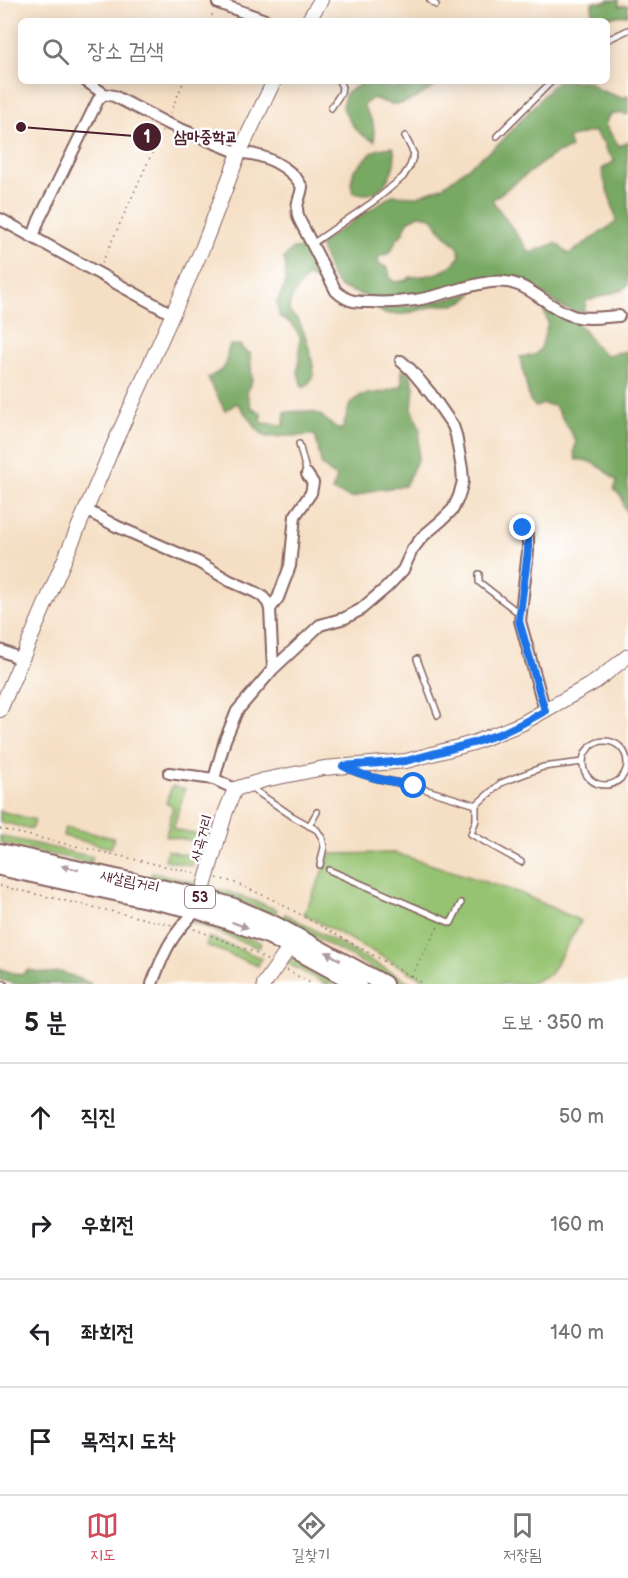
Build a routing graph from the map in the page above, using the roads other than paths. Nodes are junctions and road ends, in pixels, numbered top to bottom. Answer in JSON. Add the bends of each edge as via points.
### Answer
{"nodes":[{"id":1,"x":321,"y":0,"type":"edge"},
{"id":2,"x":430,"y":0,"type":"edge"},
{"id":3,"x":218,"y":3,"type":"dead end"},
{"id":4,"x":436,"y":5,"type":"dead end"},
{"id":5,"x":260,"y":18,"type":"edge"},
{"id":6,"x":310,"y":18,"type":"edge"},
{"id":7,"x":628,"y":30,"type":"edge"},
{"id":8,"x":610,"y":39,"type":"edge"},
{"id":9,"x":90,"y":84,"type":"edge"},
{"id":10,"x":273,"y":84,"type":"edge"},
{"id":11,"x":340,"y":84,"type":"edge"},
{"id":12,"x":549,"y":84,"type":"edge"},
{"id":13,"x":104,"y":94,"type":"junction"},
{"id":14,"x":331,"y":108,"type":"dead end"},
{"id":15,"x":405,"y":136,"type":"dead end"},
{"id":16,"x":497,"y":136,"type":"dead end"},
{"id":17,"x":239,"y":153,"type":"junction"},
{"id":18,"x":0,"y":219,"type":"edge"},
{"id":19,"x":33,"y":237,"type":"junction"},
{"id":20,"x":312,"y":244,"type":"junction"},
{"id":21,"x":172,"y":314,"type":"junction"},
{"id":22,"x":619,"y":316,"type":"dead end"},
{"id":23,"x":401,"y":361,"type":"dead end"},
{"id":24,"x":299,"y":444,"type":"dead end"},
{"id":25,"x":307,"y":474,"type":"joint"},
{"id":26,"x":86,"y":510,"type":"junction"},
{"id":27,"x":523,"y":528,"type":"dead end"},
{"id":28,"x":479,"y":574,"type":"dead end"},
{"id":29,"x":270,"y":609,"type":"junction"},
{"id":30,"x":519,"y":614,"type":"junction"},
{"id":31,"x":0,"y":650,"type":"edge"},
{"id":32,"x":628,"y":656,"type":"edge"},
{"id":33,"x":21,"y":658,"type":"junction"},
{"id":34,"x":417,"y":659,"type":"dead end"},
{"id":35,"x":273,"y":669,"type":"junction"},
{"id":36,"x":2,"y":702,"type":"edge"},
{"id":37,"x":545,"y":711,"type":"junction"},
{"id":38,"x":438,"y":715,"type":"dead end"},
{"id":39,"x":627,"y":759,"type":"edge"},
{"id":40,"x":583,"y":762,"type":"junction"},
{"id":41,"x":343,"y":766,"type":"junction"},
{"id":42,"x":169,"y":774,"type":"dead end"},
{"id":43,"x":214,"y":779,"type":"junction"},
{"id":44,"x":241,"y":787,"type":"junction"},
{"id":45,"x":476,"y":805,"type":"junction"},
{"id":46,"x":317,"y":812,"type":"dead end"},
{"id":47,"x":309,"y":826,"type":"junction"},
{"id":48,"x":0,"y":852,"type":"edge"},
{"id":49,"x":521,"y":862,"type":"dead end"},
{"id":50,"x":320,"y":865,"type":"dead end"},
{"id":51,"x":0,"y":867,"type":"edge"},
{"id":52,"x":329,"y":870,"type":"dead end"},
{"id":53,"x":461,"y":903,"type":"dead end"},
{"id":54,"x":199,"y":904,"type":"junction"},
{"id":55,"x":290,"y":946,"type":"junction"},
{"id":56,"x":152,"y":984,"type":"edge"},
{"id":57,"x":264,"y":984,"type":"edge"},
{"id":58,"x":358,"y":984,"type":"edge"},
{"id":59,"x":384,"y":984,"type":"edge"}],
"edges":[{"from":1,"to":6,"type":"street"},
{"from":2,"to":4,"type":"lane"},
{"from":3,"to":5,"type":"street"},
{"from":7,"to":8,"type":"lane"},
{"from":9,"to":13,"type":"street"},
{"from":10,"to":17,"type":"street"},
{"from":11,"to":14,"type":"lane","via":[[341,93]]},
{"from":12,"to":16,"type":"lane"},
{"from":13,"to":17,"type":"street"},
{"from":13,"to":19,"type":"street"},
{"from":15,"to":20,"type":"lane","via":[[414,154],[403,177]]},
{"from":17,"to":20,"type":"street","via":[[271,160],[297,179],[302,187],[297,211]]},
{"from":17,"to":21,"type":"street"},
{"from":18,"to":19,"type":"street"},
{"from":19,"to":21,"type":"street"},
{"from":20,"to":22,"type":"street","via":[[336,291],[352,301],[416,300],[491,282],[510,282],[528,288],[552,307],[575,316]]},
{"from":21,"to":26,"type":"street"},
{"from":23,"to":35,"type":"street","via":[[453,426],[462,469],[459,496],[453,509],[422,537],[403,570],[387,587],[360,610],[320,624]]},
{"from":24,"to":25,"type":"lane"},
{"from":25,"to":29,"type":"street","via":[[313,483],[311,492],[295,516],[290,566]]},
{"from":26,"to":29,"type":"street","via":[[254,591]]},
{"from":26,"to":33,"type":"street"},
{"from":27,"to":30,"type":"street","via":[[528,551]]},
{"from":28,"to":30,"type":"lane","via":[[479,582]]},
{"from":29,"to":35,"type":"street"},
{"from":30,"to":37,"type":"street"},
{"from":31,"to":33,"type":"street"},
{"from":32,"to":37,"type":"street","via":[[595,682]]},
{"from":33,"to":36,"type":"street"},
{"from":34,"to":38,"type":"lane"},
{"from":35,"to":43,"type":"street","via":[[237,711]]},
{"from":37,"to":41,"type":"street","via":[[502,733],[418,758]]},
{"from":39,"to":40,"type":"lane","via":[[618,746],[604,741],[594,744]]},
{"from":39,"to":40,"type":"lane","via":[[621,778],[606,785],[591,780]]},
{"from":40,"to":45,"type":"lane","via":[[543,767],[501,783]]},
{"from":41,"to":44,"type":"street"},
{"from":41,"to":45,"type":"lane"},
{"from":42,"to":43,"type":"street"},
{"from":43,"to":44,"type":"street"},
{"from":44,"to":47,"type":"lane"},
{"from":44,"to":54,"type":"street","name":"사곡거리","via":[[226,811]]},
{"from":45,"to":49,"type":"lane","via":[[471,834]]},
{"from":46,"to":47,"type":"lane"},
{"from":47,"to":50,"type":"lane","via":[[322,838]]},
{"from":54,"to":48,"type":"main road","name":"새살림거리","number":"53","one_way":true},
{"from":51,"to":54,"type":"main road","name":"새살림거리","number":"53"},
{"from":52,"to":53,"type":"lane","via":[[451,923]]},
{"from":54,"to":55,"type":"main road","name":"새살림거리","number":"53","one_way":true},
{"from":54,"to":56,"type":"street","via":[[173,937]]},
{"from":59,"to":54,"type":"main road","name":"새살림거리","number":"53","one_way":true,"via":[[234,907]]},
{"from":55,"to":57,"type":"street"},
{"from":55,"to":58,"type":"main road","name":"새살림거리","number":"53"}]}
